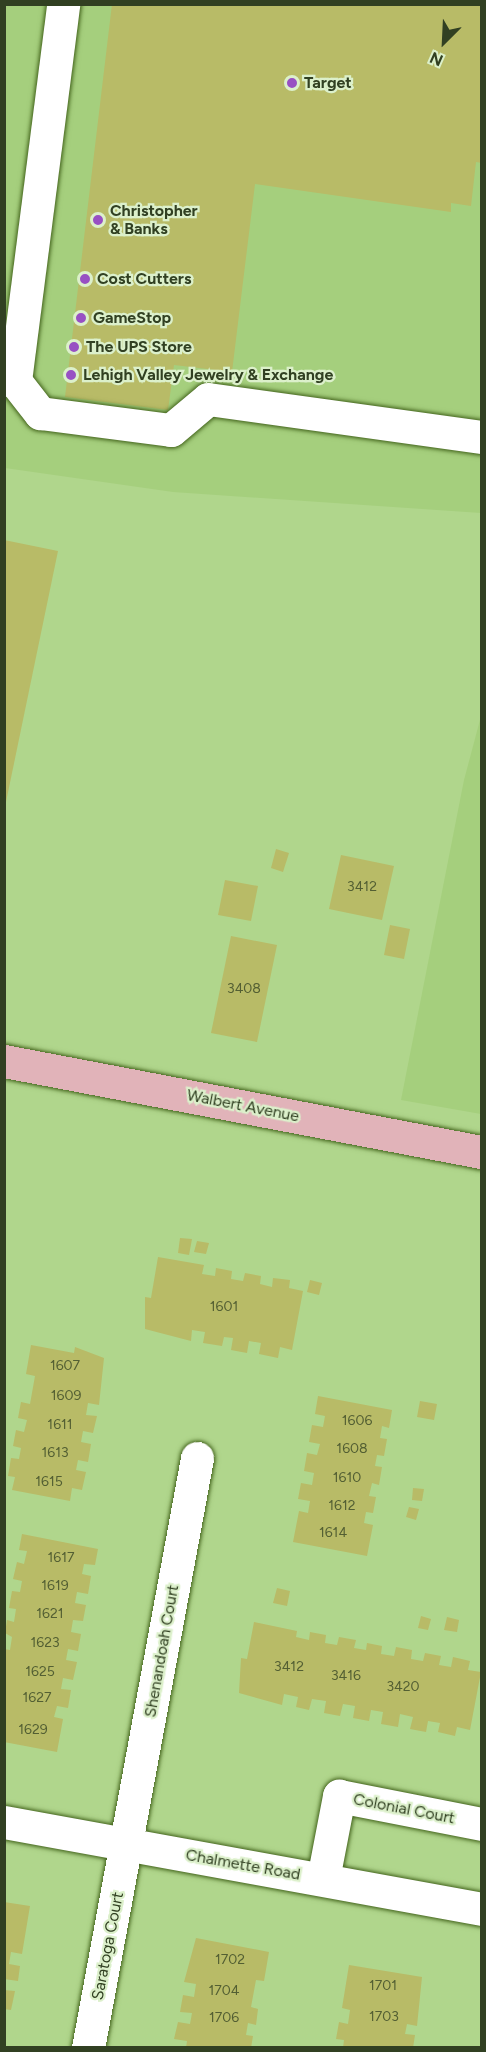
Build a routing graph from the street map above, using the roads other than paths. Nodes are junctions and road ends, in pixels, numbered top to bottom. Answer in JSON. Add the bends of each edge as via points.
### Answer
{"nodes":[{"id":1,"x":63,"y":4,"type":"edge"},
{"id":2,"x":10,"y":380,"type":"edge"},
{"id":3,"x":482,"y":437,"type":"edge"},
{"id":4,"x":4,"y":1061,"type":"edge"},
{"id":5,"x":482,"y":1152,"type":"edge"},
{"id":6,"x":196,"y":1458,"type":"dead end"},
{"id":7,"x":4,"y":1821,"type":"edge"},
{"id":8,"x":482,"y":1824,"type":"edge"},
{"id":9,"x":127,"y":1845,"type":"junction"},
{"id":10,"x":323,"y":1879,"type":"junction"},
{"id":11,"x":482,"y":1909,"type":"edge"},
{"id":12,"x":88,"y":2048,"type":"edge"}],
"edges":[{"from":1,"to":2,"type":"street"},
{"from":2,"to":3,"type":"street","via":[[40,413],[171,430],[208,399]]},
{"from":4,"to":5,"type":"main road","name":"Walbert Avenue"},
{"from":6,"to":9,"type":"street","name":"Shenandoah Court"},
{"from":7,"to":9,"type":"street","name":"Chalmette Road"},
{"from":8,"to":10,"type":"street","name":"Colonial Court","via":[[339,1796]]},
{"from":9,"to":10,"type":"street","name":"Chalmette Road"},
{"from":9,"to":12,"type":"street","name":"Saratoga Court"},
{"from":10,"to":11,"type":"street","name":"Chalmette Road"}]}
